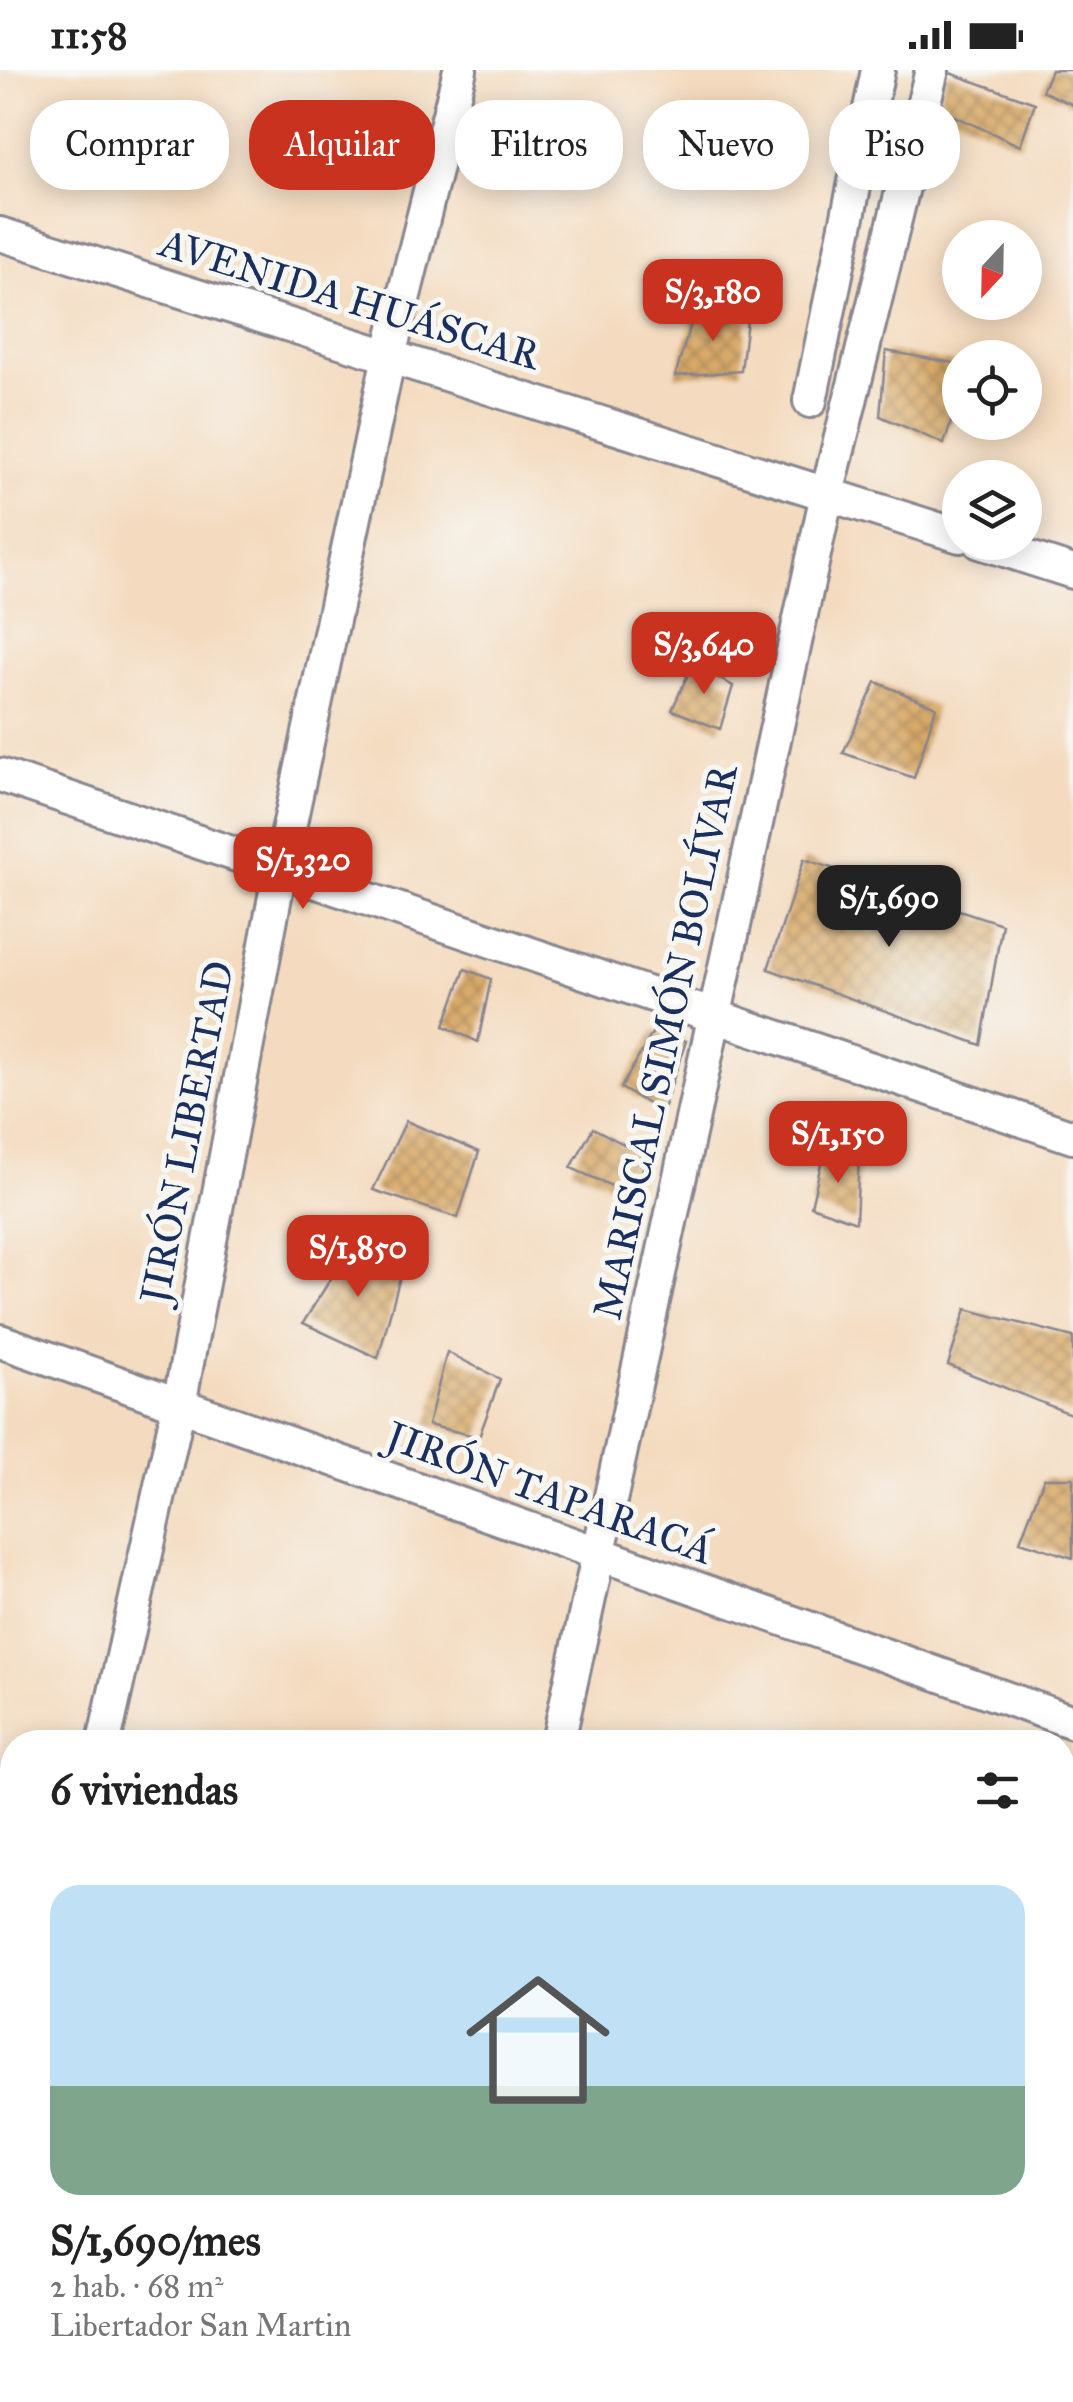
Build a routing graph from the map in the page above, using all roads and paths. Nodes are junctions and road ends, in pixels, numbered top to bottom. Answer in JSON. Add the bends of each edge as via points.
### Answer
{"nodes":[{"id":1,"x":460,"y":70,"type":"edge"},
{"id":2,"x":878,"y":70,"type":"edge"},
{"id":3,"x":932,"y":70,"type":"edge"},
{"id":4,"x":0,"y":234,"type":"edge"},
{"id":5,"x":389,"y":356,"type":"junction"},
{"id":6,"x":810,"y":401,"type":"dead end"},
{"id":7,"x":826,"y":494,"type":"junction"},
{"id":8,"x":942,"y":530,"type":"edge"},
{"id":9,"x":1036,"y":560,"type":"edge"},
{"id":10,"x":1073,"y":572,"type":"edge"},
{"id":11,"x":0,"y":776,"type":"edge"},
{"id":12,"x":280,"y":870,"type":"junction"},
{"id":13,"x":715,"y":1016,"type":"junction"},
{"id":14,"x":1073,"y":1138,"type":"edge"},
{"id":15,"x":0,"y":1341,"type":"edge"},
{"id":16,"x":178,"y":1405,"type":"junction"},
{"id":17,"x":598,"y":1557,"type":"junction"},
{"id":18,"x":1073,"y":1722,"type":"edge"},
{"id":19,"x":107,"y":1730,"type":"edge"},
{"id":20,"x":561,"y":1730,"type":"edge"}],
"edges":[{"from":1,"to":5,"type":"street","name":"JIRÓN LIBERTAD"},
{"from":2,"to":6,"type":"street"},
{"from":3,"to":7,"type":"street","name":"MARISCAL SIMÓN BOLÍVAR"},
{"from":4,"to":5,"type":"street","name":"AVENIDA HUÁSCAR"},
{"from":5,"to":7,"type":"street","name":"AVENIDA HUÁSCAR"},
{"from":5,"to":12,"type":"street","name":"JIRÓN LIBERTAD"},
{"from":7,"to":8,"type":"street","name":"AVENIDA HUÁSCAR"},
{"from":7,"to":13,"type":"street","name":"MARISCAL SIMÓN BOLÍVAR"},
{"from":9,"to":10,"type":"street"},
{"from":11,"to":12,"type":"street"},
{"from":12,"to":13,"type":"street"},
{"from":12,"to":16,"type":"street","name":"JIRÓN LIBERTAD"},
{"from":13,"to":14,"type":"street"},
{"from":13,"to":17,"type":"street","name":"MARISCAL SIMÓN BOLÍVAR"},
{"from":15,"to":16,"type":"street","name":"JIRÓN TAPARACÁ"},
{"from":16,"to":17,"type":"street","name":"JIRÓN TAPARACÁ"},
{"from":16,"to":19,"type":"street","name":"JIRÓN LIBERTAD"},
{"from":17,"to":18,"type":"street","name":"JIRÓN TAPARACÁ"},
{"from":17,"to":20,"type":"street","name":"MARISCAL SIMÓN BOLÍVAR"}]}
